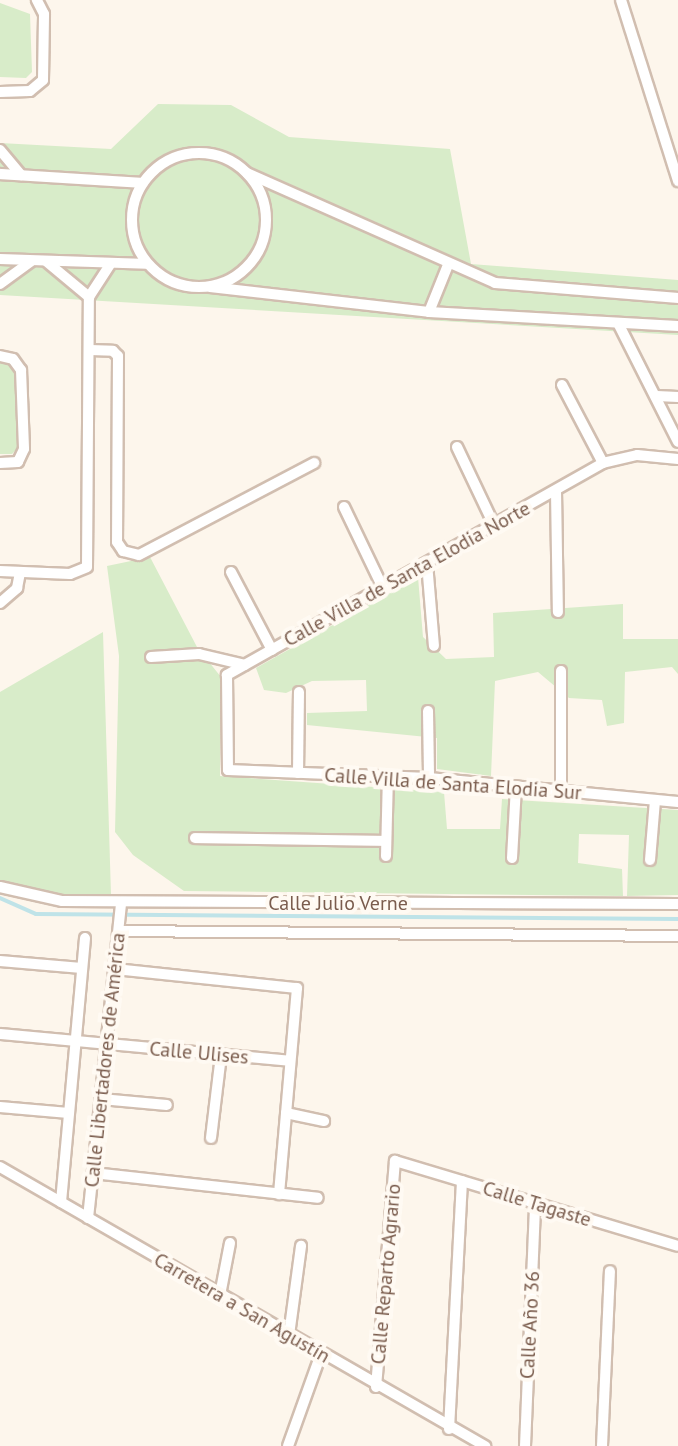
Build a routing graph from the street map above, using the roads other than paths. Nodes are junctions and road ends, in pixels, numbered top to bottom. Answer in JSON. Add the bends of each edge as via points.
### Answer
{"nodes":[{"id":1,"x":37,"y":0,"type":"edge"},
{"id":2,"x":621,"y":0,"type":"edge"},
{"id":3,"x":0,"y":92,"type":"edge"},
{"id":4,"x":0,"y":150,"type":"edge"},
{"id":5,"x":247,"y":173,"type":"junction"},
{"id":6,"x":0,"y":174,"type":"edge"},
{"id":7,"x":21,"y":175,"type":"junction"},
{"id":8,"x":678,"y":181,"type":"edge"},
{"id":9,"x":143,"y":183,"type":"junction"},
{"id":10,"x":0,"y":259,"type":"edge"},
{"id":11,"x":32,"y":261,"type":"junction"},
{"id":12,"x":47,"y":262,"type":"junction"},
{"id":13,"x":147,"y":264,"type":"junction"},
{"id":14,"x":110,"y":265,"type":"junction"},
{"id":15,"x":448,"y":265,"type":"junction"},
{"id":16,"x":0,"y":284,"type":"edge"},
{"id":17,"x":210,"y":287,"type":"junction"},
{"id":18,"x":89,"y":297,"type":"junction"},
{"id":19,"x":678,"y":298,"type":"edge"},
{"id":20,"x":429,"y":312,"type":"junction"},
{"id":21,"x":618,"y":323,"type":"junction"},
{"id":22,"x":678,"y":326,"type":"edge"},
{"id":23,"x":90,"y":350,"type":"junction"},
{"id":24,"x":0,"y":356,"type":"edge"},
{"id":25,"x":562,"y":385,"type":"dead end"},
{"id":26,"x":657,"y":396,"type":"junction"},
{"id":27,"x":678,"y":397,"type":"edge"},
{"id":28,"x":678,"y":442,"type":"edge"},
{"id":29,"x":457,"y":447,"type":"dead end"},
{"id":30,"x":678,"y":459,"type":"edge"},
{"id":31,"x":0,"y":463,"type":"edge"},
{"id":32,"x":314,"y":463,"type":"dead end"},
{"id":33,"x":603,"y":463,"type":"junction"},
{"id":34,"x":556,"y":491,"type":"junction"},
{"id":35,"x":344,"y":507,"type":"dead end"},
{"id":36,"x":494,"y":525,"type":"junction"},
{"id":37,"x":427,"y":563,"type":"junction"},
{"id":38,"x":0,"y":571,"type":"edge"},
{"id":39,"x":20,"y":572,"type":"junction"},
{"id":40,"x":231,"y":572,"type":"dead end"},
{"id":41,"x":383,"y":588,"type":"junction"},
{"id":42,"x":0,"y":603,"type":"edge"},
{"id":43,"x":558,"y":612,"type":"dead end"},
{"id":44,"x":434,"y":646,"type":"dead end"},
{"id":45,"x":272,"y":650,"type":"junction"},
{"id":46,"x":151,"y":657,"type":"dead end"},
{"id":47,"x":245,"y":665,"type":"junction"},
{"id":48,"x":561,"y":671,"type":"dead end"},
{"id":49,"x":299,"y":692,"type":"dead end"},
{"id":50,"x":428,"y":711,"type":"dead end"},
{"id":51,"x":228,"y":770,"type":"joint"},
{"id":52,"x":298,"y":773,"type":"junction"},
{"id":53,"x":388,"y":776,"type":"junction"},
{"id":54,"x":429,"y":778,"type":"junction"},
{"id":55,"x":516,"y":787,"type":"junction"},
{"id":56,"x":561,"y":791,"type":"junction"},
{"id":57,"x":655,"y":800,"type":"junction"},
{"id":58,"x":678,"y":802,"type":"edge"},
{"id":59,"x":195,"y":838,"type":"dead end"},
{"id":60,"x":386,"y":841,"type":"junction"},
{"id":61,"x":386,"y":856,"type":"dead end"},
{"id":62,"x":512,"y":858,"type":"dead end"},
{"id":63,"x":650,"y":860,"type":"dead end"},
{"id":64,"x":0,"y":887,"type":"edge"},
{"id":65,"x":678,"y":904,"type":"edge"},
{"id":66,"x":121,"y":906,"type":"junction"},
{"id":67,"x":119,"y":926,"type":"junction"},
{"id":68,"x":678,"y":936,"type":"edge"},
{"id":69,"x":85,"y":938,"type":"dead end"},
{"id":70,"x":0,"y":961,"type":"edge"},
{"id":71,"x":82,"y":968,"type":"junction"},
{"id":72,"x":115,"y":969,"type":"junction"},
{"id":73,"x":0,"y":1034,"type":"edge"},
{"id":74,"x":75,"y":1041,"type":"junction"},
{"id":75,"x":107,"y":1044,"type":"junction"},
{"id":76,"x":221,"y":1055,"type":"junction"},
{"id":77,"x":290,"y":1061,"type":"junction"},
{"id":78,"x":101,"y":1099,"type":"junction"},
{"id":79,"x":167,"y":1105,"type":"dead end"},
{"id":80,"x":0,"y":1107,"type":"edge"},
{"id":81,"x":69,"y":1113,"type":"junction"},
{"id":82,"x":286,"y":1113,"type":"junction"},
{"id":83,"x":324,"y":1121,"type":"dead end"},
{"id":84,"x":211,"y":1138,"type":"dead end"},
{"id":85,"x":395,"y":1161,"type":"joint"},
{"id":86,"x":0,"y":1167,"type":"edge"},
{"id":87,"x":93,"y":1173,"type":"junction"},
{"id":88,"x":462,"y":1181,"type":"junction"},
{"id":89,"x":279,"y":1194,"type":"junction"},
{"id":90,"x":318,"y":1198,"type":"dead end"},
{"id":91,"x":61,"y":1202,"type":"junction"},
{"id":92,"x":535,"y":1203,"type":"junction"},
{"id":93,"x":88,"y":1218,"type":"junction"},
{"id":94,"x":230,"y":1243,"type":"dead end"},
{"id":95,"x":301,"y":1246,"type":"dead end"},
{"id":96,"x":678,"y":1246,"type":"edge"},
{"id":97,"x":610,"y":1271,"type":"dead end"},
{"id":98,"x":220,"y":1295,"type":"junction"},
{"id":99,"x":289,"y":1335,"type":"junction"},
{"id":100,"x":321,"y":1354,"type":"junction"},
{"id":101,"x":376,"y":1387,"type":"junction"},
{"id":102,"x":449,"y":1429,"type":"junction"},
{"id":103,"x":288,"y":1446,"type":"edge"},
{"id":104,"x":485,"y":1446,"type":"edge"},
{"id":105,"x":525,"y":1446,"type":"edge"},
{"id":106,"x":602,"y":1446,"type":"edge"}],
"edges":[{"from":1,"to":3,"type":"street","via":[[44,14],[43,80],[30,91]]},
{"from":2,"to":8,"type":"street"},
{"from":4,"to":7,"type":"street"},
{"from":5,"to":9,"type":"street","via":[[230,160],[189,153],[163,164]]},
{"from":5,"to":15,"type":"street","via":[[346,213]]},
{"from":5,"to":17,"type":"street","via":[[266,210],[259,251],[247,268]]},
{"from":6,"to":7,"type":"street"},
{"from":7,"to":9,"type":"street"},
{"from":9,"to":13,"type":"street","via":[[134,203],[132,231]]},
{"from":10,"to":11,"type":"street"},
{"from":11,"to":12,"type":"street"},
{"from":11,"to":16,"type":"street"},
{"from":12,"to":14,"type":"street"},
{"from":12,"to":18,"type":"street"},
{"from":13,"to":14,"type":"street"},
{"from":13,"to":17,"type":"street","via":[[168,280]]},
{"from":14,"to":18,"type":"street"},
{"from":15,"to":19,"type":"street","via":[[531,290]]},
{"from":15,"to":20,"type":"street"},
{"from":17,"to":20,"type":"street"},
{"from":18,"to":23,"type":"street"},
{"from":20,"to":21,"type":"street"},
{"from":21,"to":22,"type":"street"},
{"from":21,"to":26,"type":"street"},
{"from":23,"to":32,"type":"street","via":[[118,356],[117,542],[123,551],[139,555]]},
{"from":23,"to":39,"type":"street","via":[[89,560],[80,572],[70,574]]},
{"from":24,"to":31,"type":"street","via":[[13,359],[21,370],[24,449],[18,462]]},
{"from":25,"to":33,"type":"street"},
{"from":26,"to":27,"type":"street"},
{"from":26,"to":28,"type":"street"},
{"from":29,"to":36,"type":"street"},
{"from":30,"to":33,"type":"street","name":"Calle Villa de Santa Elodia Norte","via":[[637,455]]},
{"from":33,"to":34,"type":"street","name":"Calle Villa de Santa Elodia Norte"},
{"from":34,"to":36,"type":"street","name":"Calle Villa de Santa Elodia Norte"},
{"from":34,"to":43,"type":"street"},
{"from":35,"to":41,"type":"street"},
{"from":36,"to":37,"type":"street","name":"Calle Villa de Santa Elodia Norte"},
{"from":37,"to":41,"type":"street","name":"Calle Villa de Santa Elodia Norte"},
{"from":37,"to":44,"type":"street"},
{"from":38,"to":39,"type":"street"},
{"from":39,"to":42,"type":"street","via":[[17,588]]},
{"from":40,"to":45,"type":"street"},
{"from":41,"to":45,"type":"street","name":"Calle Villa de Santa Elodia Norte"},
{"from":45,"to":47,"type":"street","name":"Calle Villa de Santa Elodia Norte"},
{"from":46,"to":47,"type":"street","via":[[199,654]]},
{"from":47,"to":51,"type":"street","name":"Calle Villa de Santa Elodia Norte","via":[[227,675]]},
{"from":48,"to":56,"type":"street"},
{"from":49,"to":52,"type":"street"},
{"from":50,"to":54,"type":"street"},
{"from":51,"to":52,"type":"street","name":"Calle Villa de Santa Elodia Sur"},
{"from":52,"to":53,"type":"street","name":"Calle Villa de Santa Elodia Sur"},
{"from":53,"to":54,"type":"street","name":"Calle Villa de Santa Elodia Sur"},
{"from":53,"to":60,"type":"street"},
{"from":54,"to":55,"type":"street","name":"Calle Villa de Santa Elodia Sur"},
{"from":55,"to":56,"type":"street","name":"Calle Villa de Santa Elodia Sur"},
{"from":55,"to":62,"type":"street"},
{"from":56,"to":57,"type":"street","name":"Calle Villa de Santa Elodia Sur"},
{"from":57,"to":58,"type":"street","name":"Calle Villa de Santa Elodia Sur"},
{"from":57,"to":63,"type":"street"},
{"from":59,"to":60,"type":"street"},
{"from":60,"to":61,"type":"street"},
{"from":64,"to":66,"type":"street","name":"Calle Julio Verne","via":[[40,900]]},
{"from":65,"to":66,"type":"street","name":"Calle Julio Verne"},
{"from":66,"to":67,"type":"street","name":"Calle Libertadores de América"},
{"from":67,"to":68,"type":"street"},
{"from":67,"to":72,"type":"street","name":"Calle Libertadores de América"},
{"from":69,"to":71,"type":"street","name":"Calle Libertadores de América"},
{"from":70,"to":71,"type":"street"},
{"from":71,"to":74,"type":"street","name":"Calle Libertadores de América"},
{"from":72,"to":75,"type":"street","name":"Calle Libertadores de América"},
{"from":72,"to":77,"type":"street","via":[[297,988]]},
{"from":73,"to":74,"type":"street","name":"Calle Ulises"},
{"from":74,"to":75,"type":"street","name":"Calle Ulises"},
{"from":74,"to":81,"type":"street","name":"Calle Libertadores de América"},
{"from":75,"to":76,"type":"street","name":"Calle Ulises"},
{"from":75,"to":78,"type":"street","name":"Calle Libertadores de América"},
{"from":76,"to":77,"type":"street","name":"Calle Ulises"},
{"from":76,"to":84,"type":"street"},
{"from":77,"to":82,"type":"street"},
{"from":78,"to":79,"type":"street"},
{"from":78,"to":87,"type":"street","name":"Calle Libertadores de América"},
{"from":80,"to":81,"type":"street"},
{"from":81,"to":91,"type":"street","name":"Calle Libertadores de América"},
{"from":82,"to":83,"type":"street"},
{"from":82,"to":89,"type":"street"},
{"from":85,"to":88,"type":"street","name":"Calle Tagaste"},
{"from":85,"to":101,"type":"street","name":"Calle Reparto Agrario"},
{"from":86,"to":91,"type":"street","name":"Carretera a San Agustín"},
{"from":87,"to":89,"type":"street"},
{"from":87,"to":93,"type":"street","name":"Calle Libertadores de América"},
{"from":88,"to":92,"type":"street","name":"Calle Tagaste"},
{"from":88,"to":102,"type":"street"},
{"from":89,"to":90,"type":"street"},
{"from":91,"to":93,"type":"street","name":"Carretera a San Agustín"},
{"from":92,"to":96,"type":"street","name":"Calle Tagaste"},
{"from":92,"to":105,"type":"street","name":"Calle Año 36"},
{"from":93,"to":98,"type":"street","name":"Carretera a San Agustín"},
{"from":94,"to":98,"type":"street"},
{"from":95,"to":99,"type":"street"},
{"from":97,"to":106,"type":"street"},
{"from":98,"to":99,"type":"street","name":"Carretera a San Agustín"},
{"from":99,"to":100,"type":"street","name":"Carretera a San Agustín"},
{"from":100,"to":101,"type":"street","name":"Carretera a San Agustín"},
{"from":100,"to":103,"type":"street"},
{"from":101,"to":102,"type":"street","name":"Carretera a San Agustín"},
{"from":102,"to":104,"type":"street","name":"Carretera a San Agustín"}]}
